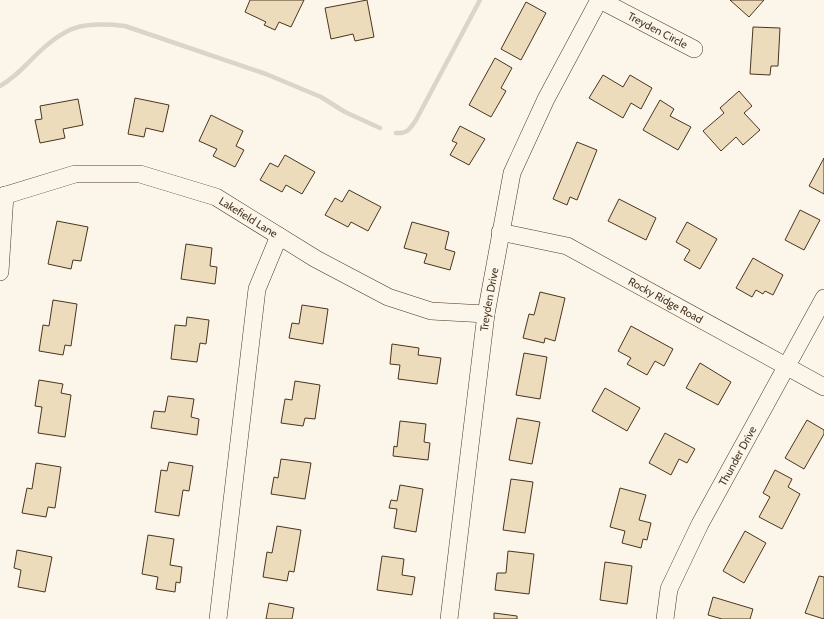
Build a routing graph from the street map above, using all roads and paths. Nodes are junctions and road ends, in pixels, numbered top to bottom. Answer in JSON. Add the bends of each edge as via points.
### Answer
{"nodes":[{"id":1,"x":599,"y":0,"type":"edge"},
{"id":2,"x":694,"y":49,"type":"dead end"},
{"id":3,"x":3,"y":196,"type":"edge"},
{"id":4,"x":500,"y":232,"type":"junction"},
{"id":5,"x":279,"y":236,"type":"junction"},
{"id":6,"x":0,"y":272,"type":"edge"},
{"id":7,"x":824,"y":298,"type":"edge"},
{"id":8,"x":486,"y":314,"type":"junction"},
{"id":9,"x":786,"y":368,"type":"junction"},
{"id":10,"x":824,"y":387,"type":"edge"},
{"id":11,"x":218,"y":619,"type":"edge"},
{"id":12,"x":449,"y":619,"type":"edge"},
{"id":13,"x":665,"y":619,"type":"edge"}],
"edges":[{"from":1,"to":2,"type":"street","name":"Treyden Circle"},
{"from":1,"to":4,"type":"street","name":"Treyden Drive","via":[[546,99],[512,173]]},
{"from":3,"to":5,"type":"street","name":"Lakefield Lane","via":[[75,174],[140,174],[216,197]]},
{"from":3,"to":6,"type":"street"},
{"from":4,"to":8,"type":"street","name":"Treyden Drive"},
{"from":4,"to":9,"type":"street","name":"Rocky Ridge Road","via":[[567,246]]},
{"from":5,"to":8,"type":"street","name":"Lakefield Lane","via":[[316,259],[388,297],[431,311]]},
{"from":5,"to":11,"type":"street","via":[[257,288]]},
{"from":7,"to":9,"type":"street","name":"Thunder Drive"},
{"from":8,"to":12,"type":"street","name":"Treyden Drive"},
{"from":9,"to":10,"type":"street","name":"Rocky Ridge Road"},
{"from":9,"to":13,"type":"street","name":"Thunder Drive","via":[[700,524],[669,589]]}]}
